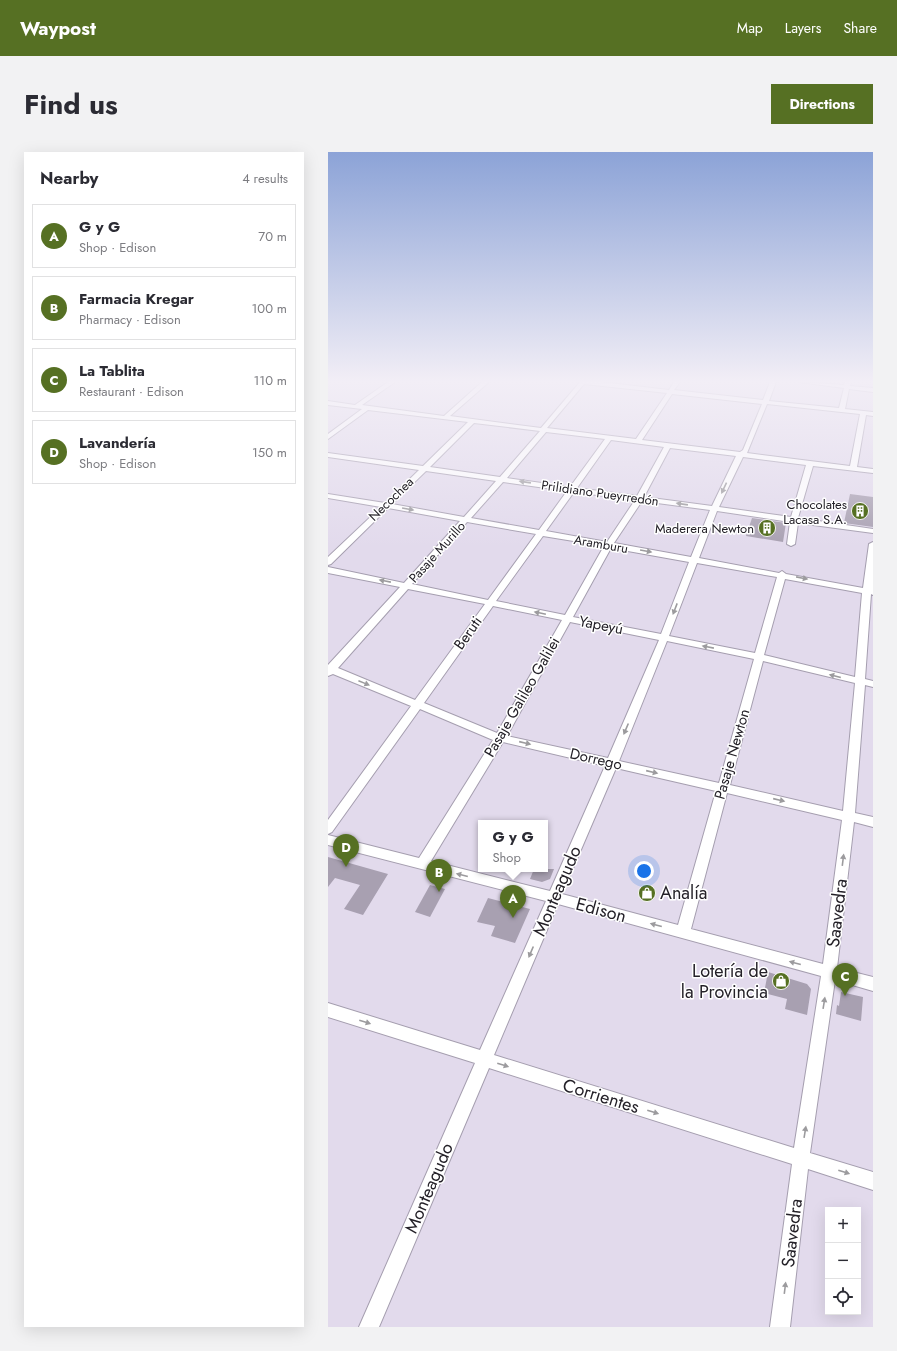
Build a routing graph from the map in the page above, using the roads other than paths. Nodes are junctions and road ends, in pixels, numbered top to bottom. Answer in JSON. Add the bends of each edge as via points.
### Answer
{"nodes":[{"id":1,"x":456,"y":437,"type":"edge"},
{"id":2,"x":538,"y":437,"type":"edge"},
{"id":3,"x":600,"y":437,"type":"edge"},
{"id":4,"x":641,"y":437,"type":"edge"},
{"id":5,"x":751,"y":437,"type":"edge"},
{"id":6,"x":859,"y":437,"type":"edge"},
{"id":7,"x":609,"y":438,"type":"junction"},
{"id":8,"x":638,"y":442,"type":"junction"},
{"id":9,"x":668,"y":446,"type":"junction"},
{"id":10,"x":328,"y":455,"type":"edge"},
{"id":11,"x":743,"y":455,"type":"junction"},
{"id":12,"x":810,"y":463,"type":"junction"},
{"id":13,"x":424,"y":468,"type":"junction"},
{"id":14,"x":853,"y":469,"type":"junction"},
{"id":15,"x":873,"y":471,"type":"edge"},
{"id":16,"x":503,"y":479,"type":"junction"},
{"id":17,"x":574,"y":489,"type":"junction"},
{"id":18,"x":328,"y":496,"type":"edge"},
{"id":19,"x":640,"y":498,"type":"junction"},
{"id":20,"x":385,"y":505,"type":"junction"},
{"id":21,"x":714,"y":509,"type":"junction"},
{"id":22,"x":466,"y":519,"type":"junction"},
{"id":23,"x":794,"y":520,"type":"junction"},
{"id":24,"x":873,"y":531,"type":"edge"},
{"id":25,"x":542,"y":534,"type":"junction"},
{"id":26,"x":792,"y":544,"type":"dead end"},
{"id":27,"x":873,"y":544,"type":"edge"},
{"id":28,"x":609,"y":545,"type":"junction"},
{"id":29,"x":694,"y":560,"type":"junction"},
{"id":30,"x":328,"y":562,"type":"edge"},
{"id":31,"x":328,"y":570,"type":"edge"},
{"id":32,"x":782,"y":574,"type":"junction"},
{"id":33,"x":407,"y":586,"type":"junction"},
{"id":34,"x":870,"y":591,"type":"edge"},
{"id":35,"x":490,"y":602,"type":"junction"},
{"id":36,"x":567,"y":619,"type":"junction"},
{"id":37,"x":664,"y":638,"type":"junction"},
{"id":38,"x":759,"y":657,"type":"junction"},
{"id":39,"x":329,"y":670,"type":"edge"},
{"id":40,"x":867,"y":683,"type":"edge"},
{"id":41,"x":419,"y":704,"type":"junction"},
{"id":42,"x":500,"y":738,"type":"junction"},
{"id":43,"x":612,"y":763,"type":"junction"},
{"id":44,"x":723,"y":788,"type":"junction"},
{"id":45,"x":849,"y":816,"type":"junction"},
{"id":46,"x":873,"y":822,"type":"edge"},
{"id":47,"x":328,"y":829,"type":"edge"},
{"id":48,"x":328,"y":840,"type":"edge"},
{"id":49,"x":422,"y":864,"type":"junction"},
{"id":50,"x":555,"y":898,"type":"junction"},
{"id":51,"x":682,"y":933,"type":"junction"},
{"id":52,"x":829,"y":972,"type":"junction"},
{"id":53,"x":873,"y":984,"type":"edge"},
{"id":54,"x":328,"y":1010,"type":"edge"},
{"id":55,"x":485,"y":1059,"type":"junction"},
{"id":56,"x":801,"y":1158,"type":"junction"},
{"id":57,"x":873,"y":1181,"type":"edge"},
{"id":58,"x":369,"y":1327,"type":"edge"},
{"id":59,"x":780,"y":1327,"type":"edge"}],
"edges":[{"from":1,"to":13,"type":"street","name":"Necochea"},
{"from":2,"to":16,"type":"street","name":"Pasaje Murillo"},
{"from":3,"to":7,"type":"street"},
{"from":4,"to":8,"type":"street"},
{"from":5,"to":11,"type":"street","name":"Monteagudo"},
{"from":6,"to":14,"type":"street"},
{"from":7,"to":8,"type":"street"},
{"from":7,"to":17,"type":"street","name":"Beruti"},
{"from":8,"to":9,"type":"street"},
{"from":9,"to":11,"type":"street"},
{"from":9,"to":19,"type":"street","name":"Pasaje Galileo Galilei"},
{"from":10,"to":13,"type":"street","name":"Prilidiano Pueyrredón"},
{"from":11,"to":12,"type":"street"},
{"from":11,"to":21,"type":"street","name":"Monteagudo","one_way":true,"via":[[739,457]]},
{"from":12,"to":14,"type":"street"},
{"from":12,"to":23,"type":"street"},
{"from":13,"to":16,"type":"street","name":"Prilidiano Pueyrredón"},
{"from":13,"to":20,"type":"street","name":"Necochea"},
{"from":14,"to":15,"type":"street"},
{"from":17,"to":16,"type":"street","name":"Prilidiano Pueyrredón","one_way":true},
{"from":16,"to":22,"type":"street","name":"Pasaje Murillo"},
{"from":17,"to":19,"type":"street","name":"Prilidiano Pueyrredón"},
{"from":17,"to":25,"type":"street","name":"Beruti"},
{"from":18,"to":20,"type":"street","name":"Aramburu"},
{"from":21,"to":19,"type":"street","name":"Prilidiano Pueyrredón","one_way":true},
{"from":19,"to":28,"type":"street","name":"Pasaje Galileo Galilei"},
{"from":20,"to":22,"type":"street","name":"Aramburu","one_way":true},
{"from":20,"to":30,"type":"street","name":"Necochea"},
{"from":21,"to":23,"type":"street","name":"Prilidiano Pueyrredón"},
{"from":21,"to":29,"type":"street","name":"Monteagudo"},
{"from":22,"to":25,"type":"street","name":"Aramburu"},
{"from":22,"to":33,"type":"street","name":"Pasaje Murillo"},
{"from":23,"to":24,"type":"street","name":"Prilidiano Pueyrredón"},
{"from":23,"to":26,"type":"street"},
{"from":25,"to":28,"type":"street","name":"Aramburu"},
{"from":25,"to":35,"type":"street","name":"Beruti"},
{"from":27,"to":34,"type":"street","name":"Saavedra"},
{"from":28,"to":29,"type":"street","name":"Aramburu","one_way":true},
{"from":28,"to":36,"type":"street","name":"Pasaje Galileo Galilei"},
{"from":29,"to":32,"type":"street","name":"Aramburu"},
{"from":29,"to":37,"type":"street","name":"Monteagudo","one_way":true},
{"from":33,"to":31,"type":"street","name":"Yapeyú","one_way":true},
{"from":32,"to":34,"type":"street","name":"Aramburu","one_way":true},
{"from":32,"to":38,"type":"street","name":"Pasaje Newton"},
{"from":33,"to":35,"type":"street","name":"Yapeyú"},
{"from":33,"to":39,"type":"street","name":"Pasaje Murillo"},
{"from":34,"to":40,"type":"street","name":"Saavedra"},
{"from":36,"to":35,"type":"street","name":"Yapeyú","one_way":true},
{"from":35,"to":41,"type":"street","name":"Beruti"},
{"from":36,"to":37,"type":"street","name":"Yapeyú"},
{"from":36,"to":42,"type":"street","name":"Pasaje Galileo Galilei"},
{"from":38,"to":37,"type":"street","name":"Yapeyú","one_way":true},
{"from":37,"to":43,"type":"street","name":"Monteagudo","one_way":true},
{"from":40,"to":38,"type":"street","name":"Yapeyú","one_way":true},
{"from":38,"to":44,"type":"street","name":"Pasaje Newton"},
{"from":39,"to":41,"type":"street","name":"Dorrego","one_way":true},
{"from":40,"to":45,"type":"street","name":"Saavedra"},
{"from":41,"to":42,"type":"street","name":"Dorrego"},
{"from":41,"to":47,"type":"street","name":"Beruti"},
{"from":42,"to":43,"type":"street","name":"Dorrego","one_way":true},
{"from":42,"to":49,"type":"street","name":"Pasaje Galileo Galilei"},
{"from":43,"to":44,"type":"street","name":"Dorrego","one_way":true},
{"from":43,"to":50,"type":"street","name":"Monteagudo"},
{"from":44,"to":45,"type":"street","name":"Dorrego","one_way":true},
{"from":44,"to":51,"type":"street","name":"Pasaje Newton"},
{"from":45,"to":46,"type":"street","name":"Dorrego"},
{"from":52,"to":45,"type":"street","name":"Saavedra","one_way":true},
{"from":48,"to":49,"type":"street","name":"Edison"},
{"from":50,"to":49,"type":"street","name":"Edison","one_way":true},
{"from":51,"to":50,"type":"street","name":"Edison","one_way":true},
{"from":50,"to":55,"type":"street","name":"Monteagudo","one_way":true},
{"from":52,"to":51,"type":"street","name":"Edison","one_way":true},
{"from":52,"to":53,"type":"street","name":"Edison"},
{"from":56,"to":52,"type":"street","name":"Saavedra","one_way":true},
{"from":54,"to":55,"type":"street","name":"Corrientes","one_way":true},
{"from":55,"to":56,"type":"street","name":"Corrientes","one_way":true},
{"from":55,"to":58,"type":"street","name":"Monteagudo"},
{"from":56,"to":57,"type":"street","name":"Corrientes","one_way":true},
{"from":59,"to":56,"type":"street","name":"Saavedra","one_way":true}]}
